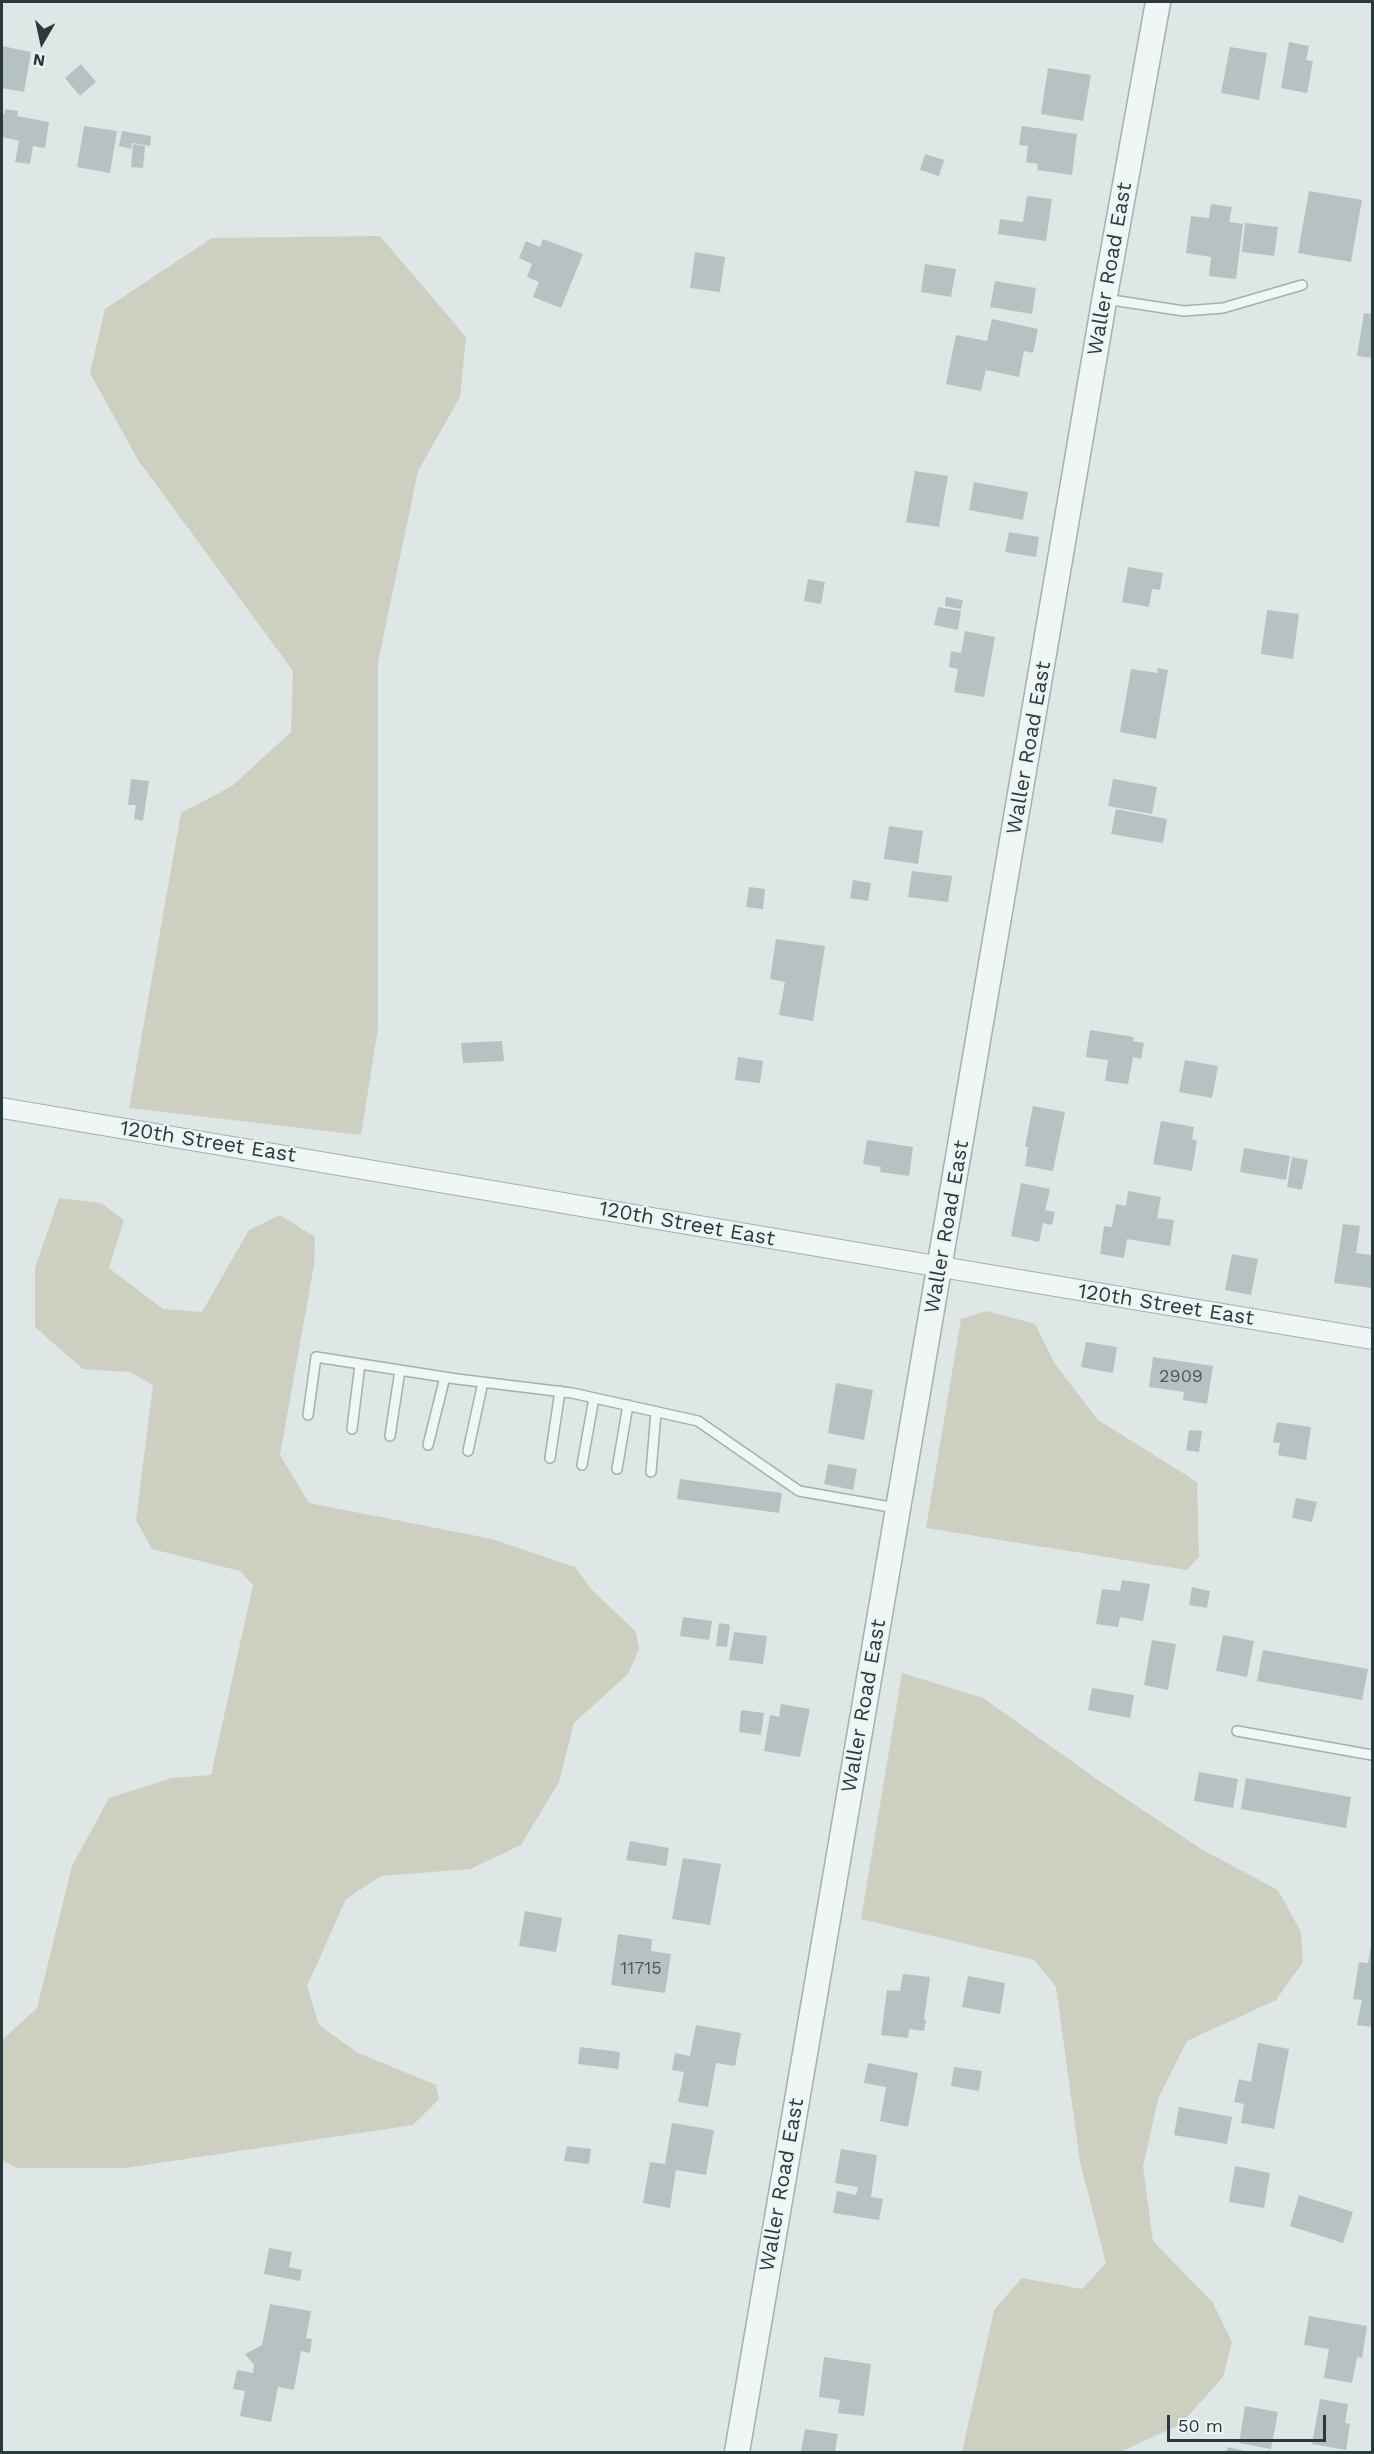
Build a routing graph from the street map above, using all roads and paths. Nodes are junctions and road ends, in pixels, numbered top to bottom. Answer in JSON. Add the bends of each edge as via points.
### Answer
{"nodes":[{"id":1,"x":1158,"y":2,"type":"edge"},
{"id":2,"x":1302,"y":285,"type":"dead end"},
{"id":3,"x":1104,"y":299,"type":"junction"},
{"id":4,"x":2,"y":1108,"type":"edge"},
{"id":5,"x":939,"y":1268,"type":"junction"},
{"id":6,"x":1372,"y":1339,"type":"edge"},
{"id":7,"x":360,"y":1364,"type":"junction"},
{"id":8,"x":400,"y":1370,"type":"junction"},
{"id":9,"x":445,"y":1377,"type":"junction"},
{"id":10,"x":483,"y":1382,"type":"junction"},
{"id":11,"x":560,"y":1391,"type":"junction"},
{"id":12,"x":594,"y":1398,"type":"junction"},
{"id":13,"x":628,"y":1405,"type":"junction"},
{"id":14,"x":656,"y":1412,"type":"junction"},
{"id":15,"x":308,"y":1415,"type":"dead end"},
{"id":16,"x":352,"y":1429,"type":"dead end"},
{"id":17,"x":390,"y":1436,"type":"dead end"},
{"id":18,"x":428,"y":1444,"type":"dead end"},
{"id":19,"x":468,"y":1451,"type":"dead end"},
{"id":20,"x":550,"y":1458,"type":"dead end"},
{"id":21,"x":582,"y":1465,"type":"dead end"},
{"id":22,"x":618,"y":1469,"type":"dead end"},
{"id":23,"x":651,"y":1472,"type":"dead end"},
{"id":24,"x":898,"y":1509,"type":"junction"},
{"id":25,"x":1237,"y":1731,"type":"dead end"},
{"id":26,"x":1372,"y":1755,"type":"edge"},
{"id":27,"x":736,"y":2452,"type":"edge"}],
"edges":[{"from":1,"to":3,"type":"street","name":"Waller Road East"},
{"from":2,"to":3,"type":"lane","via":[[1223,308],[1184,311]]},
{"from":3,"to":5,"type":"street","name":"Waller Road East"},
{"from":4,"to":5,"type":"street","name":"120th Street East"},
{"from":5,"to":6,"type":"street","name":"120th Street East"},
{"from":5,"to":24,"type":"street","name":"Waller Road East"},
{"from":7,"to":8,"type":"lane"},
{"from":7,"to":15,"type":"lane","via":[[316,1357]]},
{"from":7,"to":16,"type":"lane"},
{"from":8,"to":9,"type":"lane"},
{"from":8,"to":17,"type":"lane"},
{"from":9,"to":10,"type":"lane"},
{"from":9,"to":18,"type":"lane"},
{"from":10,"to":11,"type":"lane"},
{"from":10,"to":19,"type":"lane"},
{"from":11,"to":12,"type":"lane"},
{"from":11,"to":20,"type":"lane"},
{"from":12,"to":13,"type":"lane"},
{"from":12,"to":21,"type":"lane"},
{"from":13,"to":14,"type":"lane"},
{"from":13,"to":22,"type":"lane"},
{"from":14,"to":23,"type":"lane"},
{"from":14,"to":24,"type":"lane","via":[[698,1421],[799,1491]]},
{"from":24,"to":27,"type":"street","name":"Waller Road East"},
{"from":25,"to":26,"type":"lane"}]}
